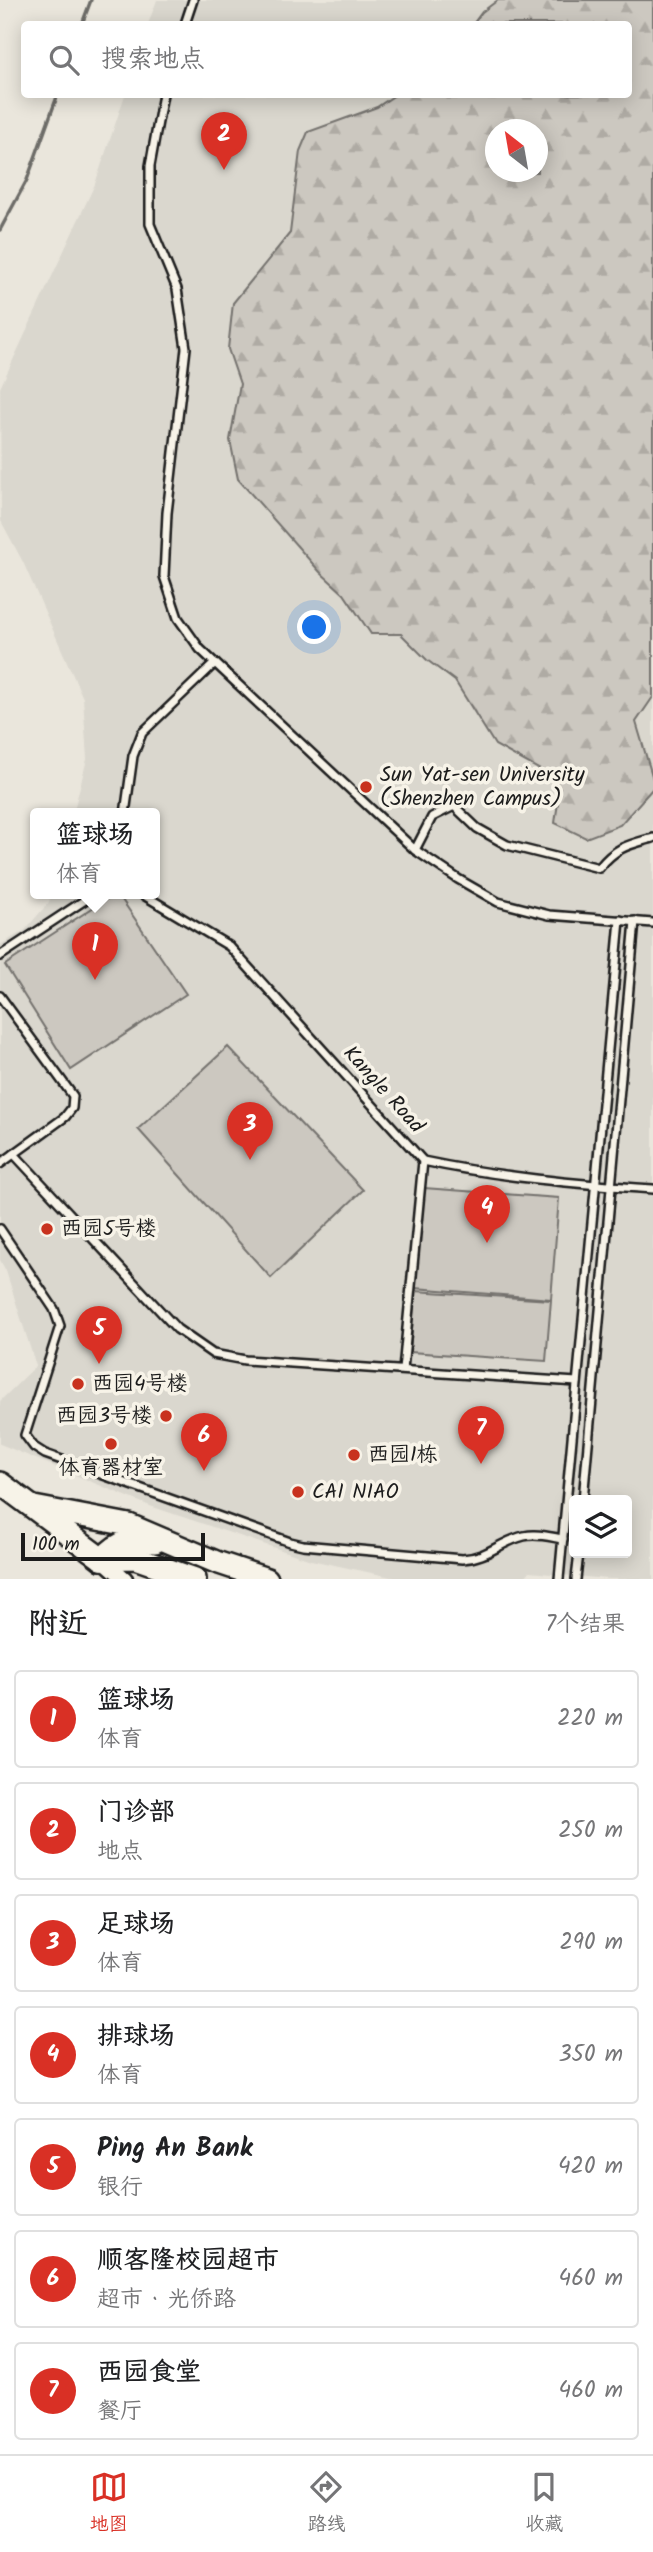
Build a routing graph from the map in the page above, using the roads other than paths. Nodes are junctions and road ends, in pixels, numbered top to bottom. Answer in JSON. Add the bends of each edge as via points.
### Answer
{"nodes":[{"id":1,"x":193,"y":0,"type":"edge"},
{"id":2,"x":187,"y":21,"type":"edge"},
{"id":3,"x":162,"y":98,"type":"edge"},
{"id":4,"x":215,"y":663,"type":"junction"},
{"id":5,"x":126,"y":808,"type":"edge"},
{"id":6,"x":653,"y":838,"type":"edge"},
{"id":7,"x":415,"y":850,"type":"junction"},
{"id":8,"x":86,"y":899,"type":"edge"},
{"id":9,"x":150,"y":899,"type":"edge"},
{"id":10,"x":620,"y":920,"type":"junction"},
{"id":11,"x":635,"y":921,"type":"junction"},
{"id":12,"x":653,"y":923,"type":"edge"},
{"id":13,"x":0,"y":956,"type":"edge"},
{"id":14,"x":0,"y":996,"type":"edge"},
{"id":15,"x":14,"y":1154,"type":"junction"},
{"id":16,"x":423,"y":1161,"type":"junction"},
{"id":17,"x":0,"y":1164,"type":"edge"},
{"id":18,"x":596,"y":1185,"type":"junction"},
{"id":19,"x":611,"y":1186,"type":"junction"},
{"id":20,"x":653,"y":1189,"type":"edge"},
{"id":21,"x":0,"y":1229,"type":"edge"},
{"id":22,"x":403,"y":1370,"type":"junction"},
{"id":23,"x":577,"y":1382,"type":"junction"},
{"id":24,"x":0,"y":1483,"type":"edge"},
{"id":25,"x":583,"y":1495,"type":"edge"},
{"id":26,"x":34,"y":1507,"type":"junction"},
{"id":27,"x":563,"y":1539,"type":"junction"},
{"id":28,"x":172,"y":1545,"type":"junction"},
{"id":29,"x":578,"y":1558,"type":"edge"},
{"id":30,"x":102,"y":1559,"type":"junction"},
{"id":31,"x":125,"y":1579,"type":"edge"},
{"id":32,"x":195,"y":1579,"type":"edge"},
{"id":33,"x":267,"y":1579,"type":"edge"},
{"id":34,"x":559,"y":1579,"type":"edge"},
{"id":35,"x":576,"y":1579,"type":"edge"}],
"edges":[{"from":1,"to":2,"type":"lane"},
{"from":3,"to":4,"type":"lane","via":[[150,166],[150,224],[177,289],[186,348],[164,576],[178,618]]},
{"from":4,"to":5,"type":"lane","via":[[142,733],[132,756]]},
{"from":4,"to":7,"type":"lane"},
{"from":6,"to":7,"type":"lane","via":[[621,847],[599,868],[507,845],[477,828],[454,806],[432,817]]},
{"from":7,"to":10,"type":"lane","via":[[498,902],[549,915]]},
{"from":8,"to":13,"type":"lane"},
{"from":9,"to":16,"type":"lane","name":"Kangle Road","via":[[229,946]]},
{"from":10,"to":11,"type":"lane"},
{"from":10,"to":18,"type":"lane"},
{"from":11,"to":12,"type":"lane"},
{"from":11,"to":19,"type":"lane"},
{"from":14,"to":15,"type":"lane","via":[[73,1096],[65,1117]]},
{"from":15,"to":17,"type":"lane"},
{"from":15,"to":22,"type":"lane","via":[[177,1329],[213,1354]]},
{"from":16,"to":18,"type":"lane","name":"Kangle Road"},
{"from":16,"to":22,"type":"lane"},
{"from":18,"to":19,"type":"lane","name":"Kangle Road"},
{"from":18,"to":23,"type":"lane"},
{"from":19,"to":20,"type":"lane","name":"Kangle Road"},
{"from":19,"to":25,"type":"lane"},
{"from":21,"to":27,"type":"lane","via":[[54,1309],[60,1326],[25,1435],[45,1454],[303,1545],[462,1559],[484,1556],[526,1536]]},
{"from":22,"to":23,"type":"lane"},
{"from":23,"to":27,"type":"lane"},
{"from":24,"to":26,"type":"street"},
{"from":26,"to":28,"type":"street","via":[[129,1525]]},
{"from":26,"to":30,"type":"street"},
{"from":27,"to":34,"type":"lane"},
{"from":28,"to":30,"type":"street","via":[[129,1540]]},
{"from":28,"to":33,"type":"street"},
{"from":29,"to":35,"type":"lane"},
{"from":30,"to":31,"type":"street"},
{"from":30,"to":32,"type":"street","via":[[135,1558]]}]}
